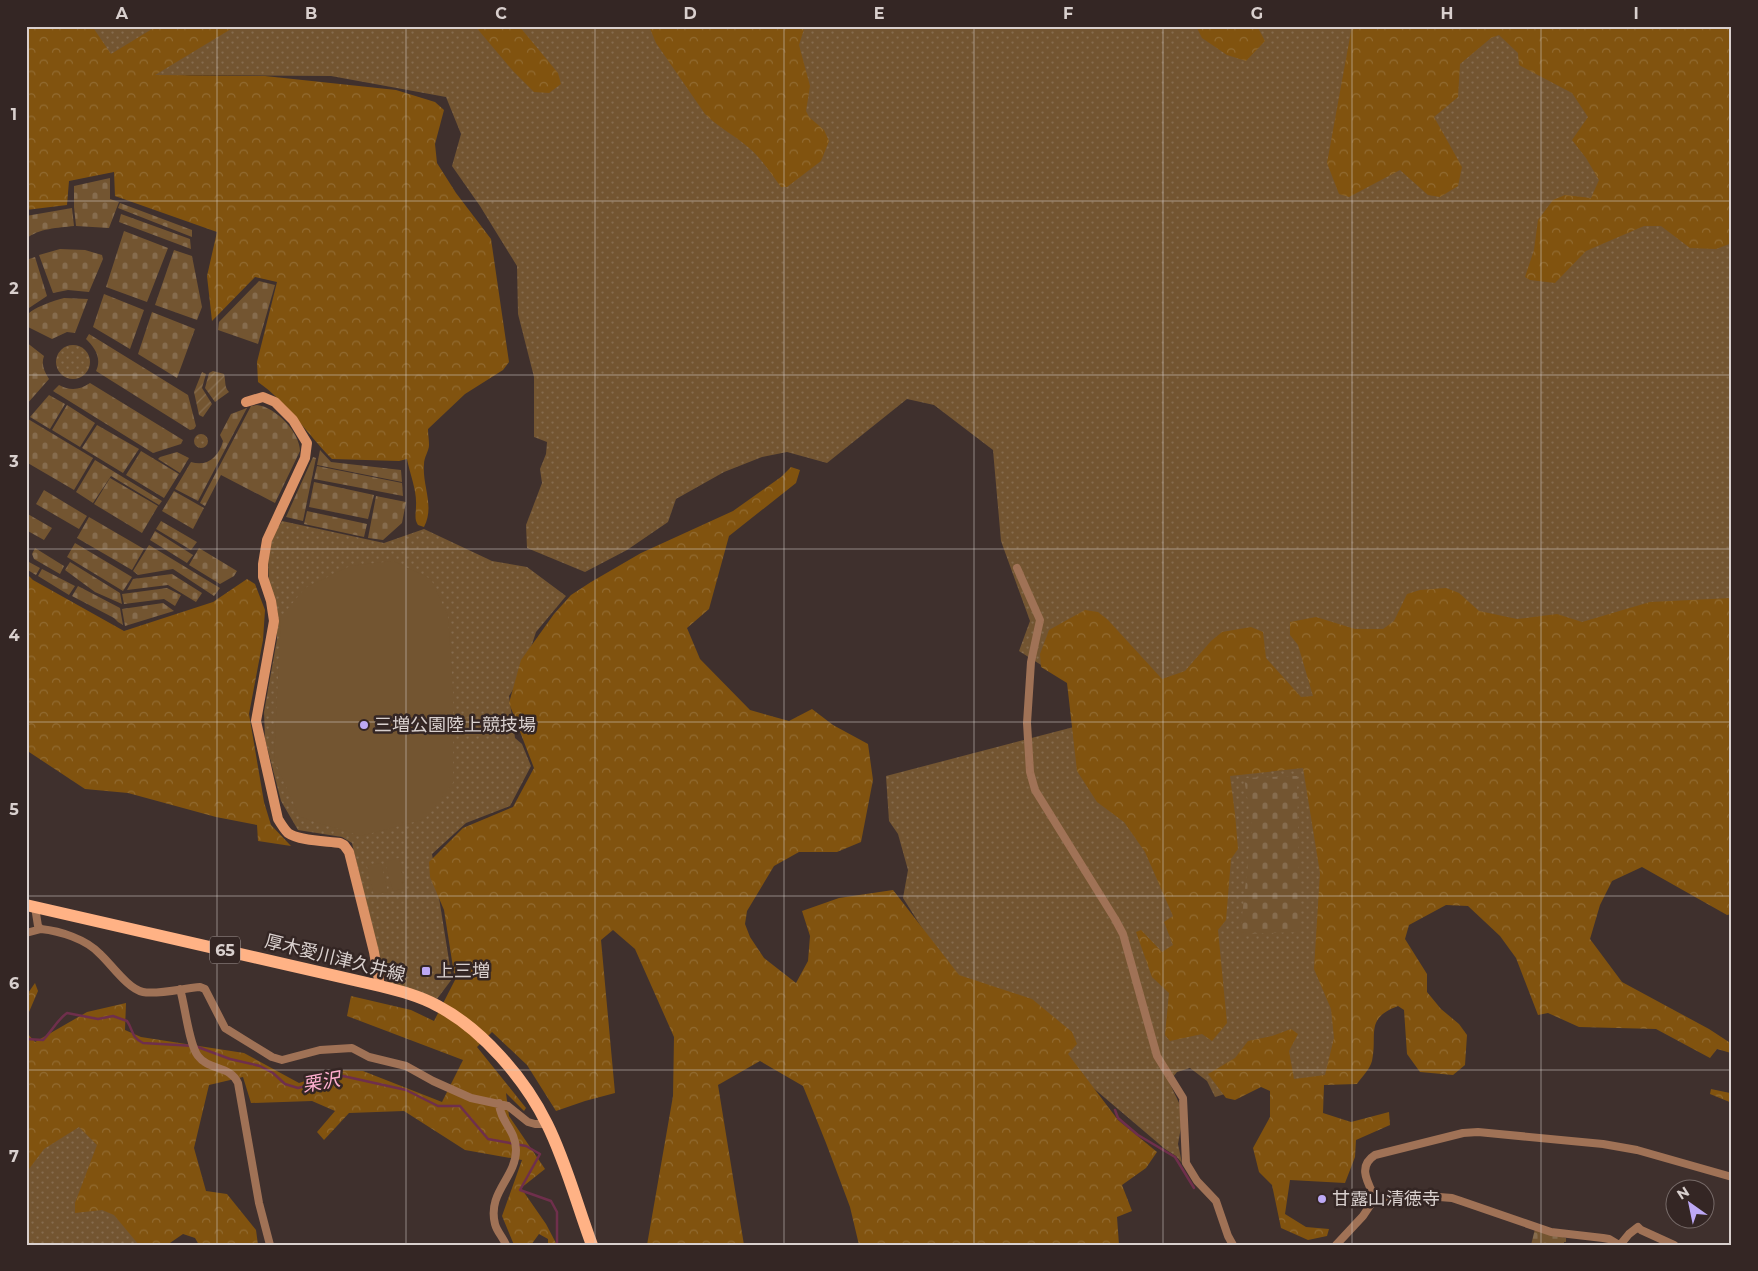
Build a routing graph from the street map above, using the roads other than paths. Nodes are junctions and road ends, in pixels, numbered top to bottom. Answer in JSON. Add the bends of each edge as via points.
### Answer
{"nodes":[{"id":1,"x":246,"y":402,"type":"dead end"},
{"id":2,"x":1017,"y":568,"type":"dead end"},
{"id":3,"x":31,"y":906,"type":"edge"},
{"id":4,"x":40,"y":930,"type":"junction"},
{"id":5,"x":26,"y":933,"type":"edge"},
{"id":6,"x":380,"y":986,"type":"junction"},
{"id":7,"x":180,"y":989,"type":"junction"},
{"id":8,"x":499,"y":1103,"type":"junction"},
{"id":9,"x":547,"y":1124,"type":"junction"},
{"id":10,"x":1732,"y":1178,"type":"edge"},
{"id":11,"x":1376,"y":1200,"type":"junction"},
{"id":12,"x":1230,"y":1244,"type":"edge"},
{"id":13,"x":270,"y":1245,"type":"edge"},
{"id":14,"x":506,"y":1245,"type":"edge"},
{"id":15,"x":592,"y":1245,"type":"edge"},
{"id":16,"x":1336,"y":1245,"type":"edge"},
{"id":17,"x":1620,"y":1245,"type":"edge"},
{"id":18,"x":1674,"y":1245,"type":"edge"}],
"edges":[{"from":1,"to":6,"type":"street","via":[[263,397],[281,406],[307,443],[305,458],[264,551],[263,577],[274,621],[257,712],[257,731],[278,819],[283,827],[296,838],[340,843],[349,852]]},
{"from":2,"to":12,"type":"street","via":[[1040,620],[1030,662],[1027,723],[1030,772],[1035,790],[1123,934],[1157,1056],[1183,1098],[1186,1163],[1216,1201]]},
{"from":3,"to":4,"type":"street"},
{"from":3,"to":6,"type":"main road","name":"厚木愛川津久井線","number":"65"},
{"from":4,"to":5,"type":"street"},
{"from":4,"to":7,"type":"street","via":[[59,932],[94,948],[140,991]]},
{"from":6,"to":9,"type":"main road","name":"厚木愛川津久井線","number":"65","via":[[430,1002],[475,1031],[521,1083]]},
{"from":7,"to":8,"type":"street","via":[[205,989],[225,1028],[272,1057],[282,1060],[320,1050],[352,1048],[369,1057],[406,1066],[472,1098]]},
{"from":7,"to":13,"type":"street","via":[[193,1049],[203,1062],[229,1071],[238,1082],[259,1204]]},
{"from":8,"to":9,"type":"street","via":[[514,1109],[528,1122]]},
{"from":8,"to":14,"type":"street","via":[[516,1150],[494,1206],[496,1228]]},
{"from":9,"to":15,"type":"main road","name":"厚木愛川津久井線","number":"65"},
{"from":10,"to":11,"type":"street","via":[[1637,1150],[1604,1144],[1478,1132],[1463,1133],[1369,1159],[1365,1175]]},
{"from":11,"to":16,"type":"street"},
{"from":11,"to":17,"type":"street","via":[[1414,1195],[1452,1198],[1551,1232],[1602,1238]]},
{"from":17,"to":18,"type":"street","via":[[1638,1227]]}]}
